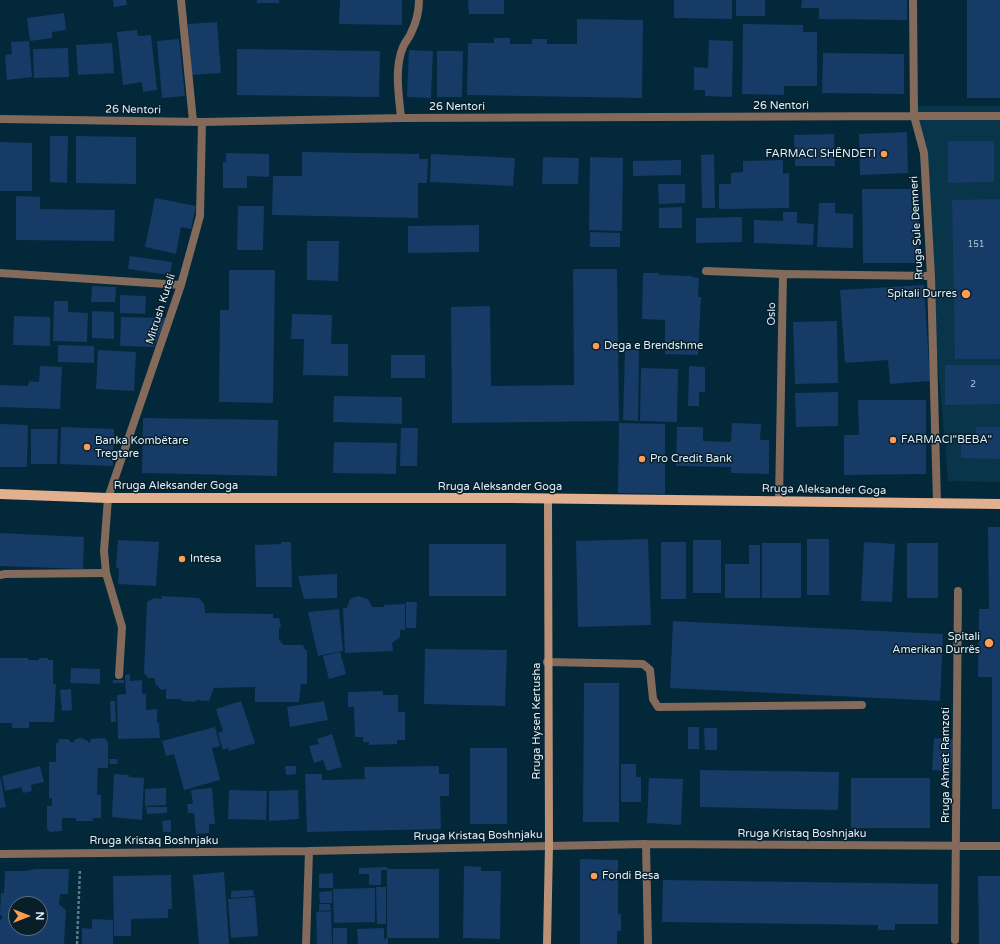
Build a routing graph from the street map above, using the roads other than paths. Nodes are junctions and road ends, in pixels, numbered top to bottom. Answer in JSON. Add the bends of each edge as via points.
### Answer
{"nodes":[{"id":1,"x":181,"y":0,"type":"edge"},
{"id":2,"x":419,"y":0,"type":"edge"},
{"id":3,"x":913,"y":0,"type":"edge"},
{"id":4,"x":914,"y":116,"type":"junction"},
{"id":5,"x":1000,"y":116,"type":"edge"},
{"id":6,"x":401,"y":118,"type":"junction"},
{"id":7,"x":0,"y":119,"type":"edge"},
{"id":8,"x":192,"y":121,"type":"junction"},
{"id":9,"x":202,"y":122,"type":"junction"},
{"id":10,"x":706,"y":271,"type":"dead end"},
{"id":11,"x":0,"y":273,"type":"edge"},
{"id":12,"x":784,"y":274,"type":"junction"},
{"id":13,"x":931,"y":276,"type":"junction"},
{"id":14,"x":181,"y":285,"type":"junction"},
{"id":15,"x":0,"y":494,"type":"edge"},
{"id":16,"x":108,"y":498,"type":"junction"},
{"id":17,"x":548,"y":499,"type":"junction"},
{"id":18,"x":779,"y":501,"type":"junction"},
{"id":19,"x":937,"y":503,"type":"junction"},
{"id":20,"x":1000,"y":504,"type":"edge"},
{"id":21,"x":106,"y":573,"type":"junction"},
{"id":22,"x":0,"y":575,"type":"edge"},
{"id":23,"x":958,"y":591,"type":"dead end"},
{"id":24,"x":547,"y":662,"type":"junction"},
{"id":25,"x":119,"y":675,"type":"dead end"},
{"id":26,"x":862,"y":705,"type":"dead end"},
{"id":27,"x":646,"y":844,"type":"junction"},
{"id":28,"x":549,"y":846,"type":"junction"},
{"id":29,"x":956,"y":846,"type":"junction"},
{"id":30,"x":1000,"y":846,"type":"edge"},
{"id":31,"x":308,"y":851,"type":"junction"},
{"id":32,"x":0,"y":854,"type":"edge"},
{"id":33,"x":955,"y":940,"type":"dead end"},
{"id":34,"x":306,"y":944,"type":"edge"},
{"id":35,"x":547,"y":944,"type":"edge"},
{"id":36,"x":648,"y":944,"type":"edge"}],
"edges":[{"from":1,"to":8,"type":"street"},
{"from":2,"to":6,"type":"street","via":[[419,10],[399,63]]},
{"from":3,"to":4,"type":"street","name":"Rruga Sule Demneri"},
{"from":4,"to":5,"type":"street","name":"26 Nentori"},
{"from":4,"to":6,"type":"street","name":"26 Nentori"},
{"from":4,"to":13,"type":"street","name":"Rruga Sule Demneri","via":[[924,153]]},
{"from":6,"to":9,"type":"street","name":"26 Nentori"},
{"from":7,"to":8,"type":"street","name":"26 Nentori"},
{"from":8,"to":9,"type":"street","name":"26 Nentori"},
{"from":9,"to":14,"type":"street","name":"Mitrush Kuteli","via":[[200,216]]},
{"from":10,"to":12,"type":"street"},
{"from":11,"to":14,"type":"street"},
{"from":12,"to":13,"type":"street"},
{"from":12,"to":18,"type":"street","name":"Oslo"},
{"from":13,"to":19,"type":"street","name":"Rruga Sule Demneri"},
{"from":14,"to":16,"type":"street","name":"Mitrush Kuteli"},
{"from":15,"to":16,"type":"main road","name":"Rruga Aleksander Goga"},
{"from":16,"to":17,"type":"main road","name":"Rruga Aleksander Goga"},
{"from":16,"to":21,"type":"street","name":"Mitrush Kuteli","via":[[104,551]]},
{"from":17,"to":18,"type":"main road","name":"Rruga Aleksander Goga"},
{"from":17,"to":24,"type":"main road","name":"Rruga Hysen Kertusha"},
{"from":18,"to":19,"type":"main road","name":"Rruga Aleksander Goga"},
{"from":19,"to":20,"type":"main road","name":"Rruga Aleksander Goga"},
{"from":21,"to":22,"type":"street"},
{"from":21,"to":25,"type":"street","name":"Mitrush Kuteli","via":[[122,627]]},
{"from":23,"to":29,"type":"street","name":"Rruga Ahmet Ramzoti"},
{"from":24,"to":26,"type":"street","via":[[643,664],[650,670],[653,699],[658,707]]},
{"from":24,"to":28,"type":"main road","name":"Rruga Hysen Kertusha"},
{"from":27,"to":28,"type":"street","name":"Rruga Kristaq Boshnjaku"},
{"from":27,"to":29,"type":"street","name":"Rruga Kristaq Boshnjaku"},
{"from":27,"to":36,"type":"street"},
{"from":28,"to":31,"type":"street","name":"Rruga Kristaq Boshnjaku"},
{"from":28,"to":35,"type":"main road","name":"Rruga Hysen Kertusha"},
{"from":29,"to":30,"type":"street","name":"Rruga Kristaq Boshnjaku"},
{"from":29,"to":33,"type":"street","name":"Rruga Ahmet Ramzoti"},
{"from":31,"to":32,"type":"street","name":"Rruga Kristaq Boshnjaku"},
{"from":31,"to":34,"type":"street"}]}
